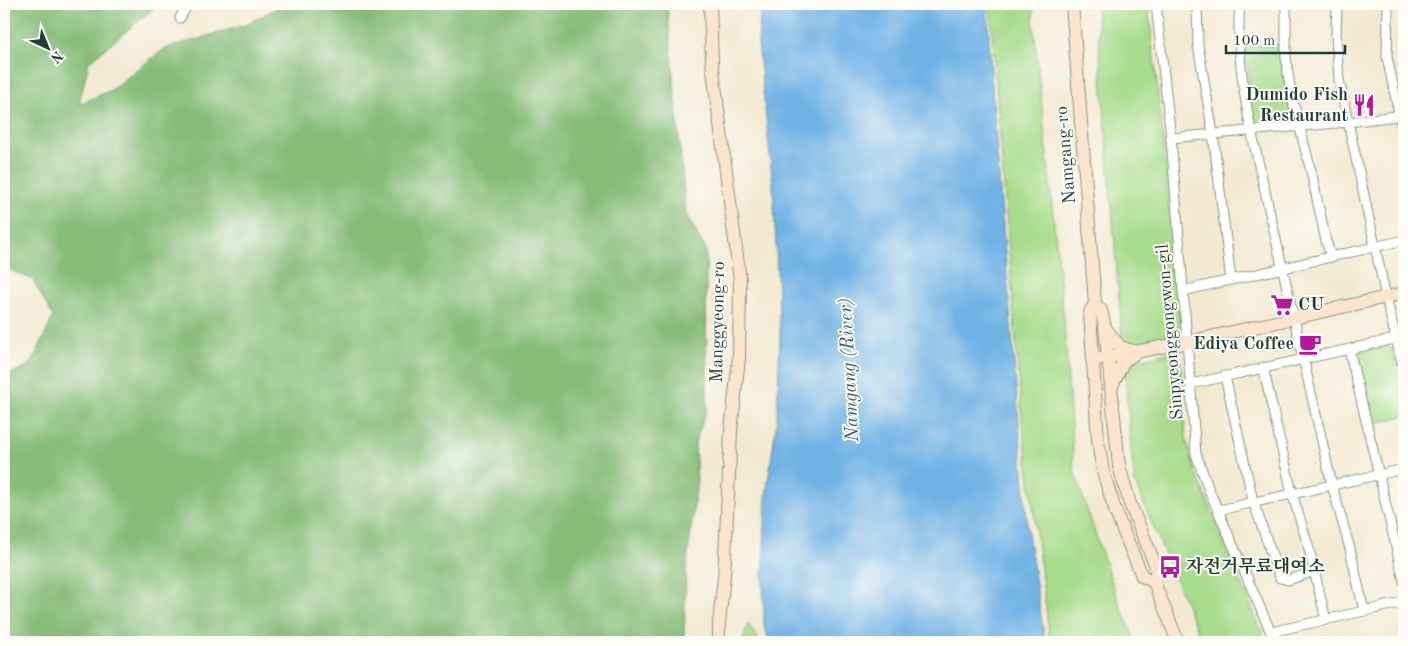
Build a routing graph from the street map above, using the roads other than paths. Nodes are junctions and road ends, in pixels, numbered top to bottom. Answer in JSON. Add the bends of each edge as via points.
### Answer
{"nodes":[{"id":1,"x":188,"y":4,"type":"edge"},
{"id":2,"x":710,"y":4,"type":"edge"},
{"id":3,"x":1072,"y":4,"type":"edge"},
{"id":4,"x":1156,"y":4,"type":"edge"},
{"id":5,"x":1198,"y":4,"type":"edge"},
{"id":6,"x":1240,"y":4,"type":"edge"},
{"id":7,"x":1286,"y":4,"type":"edge"},
{"id":8,"x":1337,"y":4,"type":"edge"},
{"id":9,"x":1388,"y":4,"type":"edge"},
{"id":10,"x":180,"y":18,"type":"dead end"},
{"id":11,"x":1402,"y":116,"type":"edge"},
{"id":12,"x":1348,"y":122,"type":"junction"},
{"id":13,"x":1298,"y":126,"type":"junction"},
{"id":14,"x":1251,"y":130,"type":"junction"},
{"id":15,"x":1213,"y":134,"type":"junction"},
{"id":16,"x":1404,"y":137,"type":"edge"},
{"id":17,"x":1171,"y":138,"type":"junction"},
{"id":18,"x":1404,"y":240,"type":"edge"},
{"id":19,"x":1376,"y":247,"type":"junction"},
{"id":20,"x":1331,"y":257,"type":"junction"},
{"id":21,"x":1284,"y":268,"type":"junction"},
{"id":22,"x":1231,"y":280,"type":"junction"},
{"id":23,"x":1183,"y":291,"type":"junction"},
{"id":24,"x":1404,"y":293,"type":"edge"},
{"id":25,"x":1386,"y":297,"type":"junction"},
{"id":26,"x":1095,"y":304,"type":"junction"},
{"id":27,"x":1294,"y":318,"type":"junction"},
{"id":28,"x":1104,"y":327,"type":"junction"},
{"id":29,"x":1400,"y":338,"type":"edge"},
{"id":30,"x":1188,"y":342,"type":"junction"},
{"id":31,"x":1349,"y":349,"type":"junction"},
{"id":32,"x":1136,"y":352,"type":"junction"},
{"id":33,"x":1108,"y":358,"type":"junction"},
{"id":34,"x":1304,"y":359,"type":"junction"},
{"id":35,"x":1092,"y":360,"type":"junction"},
{"id":36,"x":1264,"y":367,"type":"junction"},
{"id":37,"x":1404,"y":372,"type":"edge"},
{"id":38,"x":1225,"y":376,"type":"junction"},
{"id":39,"x":1191,"y":384,"type":"junction"},
{"id":40,"x":1111,"y":387,"type":"junction"},
{"id":41,"x":1404,"y":469,"type":"edge"},
{"id":42,"x":1379,"y":475,"type":"junction"},
{"id":43,"x":1332,"y":485,"type":"junction"},
{"id":44,"x":1292,"y":493,"type":"junction"},
{"id":45,"x":1254,"y":501,"type":"junction"},
{"id":46,"x":1219,"y":510,"type":"junction"},
{"id":47,"x":1315,"y":572,"type":"junction"},
{"id":48,"x":1404,"y":581,"type":"edge"},
{"id":49,"x":1154,"y":582,"type":"junction"},
{"id":50,"x":1404,"y":602,"type":"edge"},
{"id":51,"x":1364,"y":611,"type":"junction"},
{"id":52,"x":1326,"y":620,"type":"junction"},
{"id":53,"x":1271,"y":632,"type":"junction"},
{"id":54,"x":719,"y":642,"type":"edge"},
{"id":55,"x":1178,"y":642,"type":"edge"},
{"id":56,"x":1275,"y":642,"type":"edge"}],
"edges":[{"from":1,"to":10,"type":"street"},
{"from":2,"to":54,"type":"street","name":"Manggyeong-ro","via":[[712,62],[740,280],[739,358],[731,431]]},
{"from":3,"to":26,"type":"street","name":"Namgang-ro"},
{"from":4,"to":17,"type":"street","name":"Sinpyeonggongwon-gil"},
{"from":5,"to":15,"type":"street","via":[[1198,45]]},
{"from":6,"to":14,"type":"street","via":[[1242,80]]},
{"from":7,"to":13,"type":"street","via":[[1286,58]]},
{"from":8,"to":12,"type":"street","via":[[1339,80]]},
{"from":9,"to":11,"type":"street","via":[[1387,57]]},
{"from":11,"to":12,"type":"street"},
{"from":11,"to":16,"type":"street"},
{"from":12,"to":13,"type":"street"},
{"from":12,"to":19,"type":"street"},
{"from":13,"to":14,"type":"street"},
{"from":13,"to":20,"type":"street"},
{"from":14,"to":15,"type":"street"},
{"from":14,"to":21,"type":"street"},
{"from":15,"to":17,"type":"street"},
{"from":15,"to":22,"type":"street"},
{"from":17,"to":23,"type":"street","name":"Sinpyeonggongwon-gil"},
{"from":18,"to":19,"type":"street"},
{"from":19,"to":20,"type":"street"},
{"from":19,"to":25,"type":"street"},
{"from":20,"to":21,"type":"street"},
{"from":21,"to":22,"type":"street"},
{"from":21,"to":27,"type":"street"},
{"from":22,"to":23,"type":"street"},
{"from":23,"to":30,"type":"street","name":"Sinpyeonggongwon-gil"},
{"from":24,"to":25,"type":"street"},
{"from":25,"to":27,"type":"street"},
{"from":25,"to":29,"type":"street"},
{"from":26,"to":28,"type":"street","name":"Namgang-ro","via":[[1101,310]]},
{"from":26,"to":35,"type":"street","name":"Namgang-ro","via":[[1090,312]]},
{"from":27,"to":30,"type":"street"},
{"from":27,"to":34,"type":"street"},
{"from":28,"to":32,"type":"street","via":[[1120,347]]},
{"from":28,"to":33,"type":"street","name":"Namgang-ro"},
{"from":29,"to":31,"type":"street"},
{"from":29,"to":37,"type":"street"},
{"from":30,"to":32,"type":"street"},
{"from":30,"to":39,"type":"street","name":"Sinpyeonggongwon-gil"},
{"from":31,"to":34,"type":"street"},
{"from":31,"to":42,"type":"street"},
{"from":32,"to":33,"type":"street"},
{"from":32,"to":40,"type":"street","via":[[1123,362]]},
{"from":33,"to":35,"type":"street"},
{"from":33,"to":40,"type":"street","name":"Namgang-ro"},
{"from":34,"to":36,"type":"street"},
{"from":34,"to":43,"type":"street"},
{"from":35,"to":49,"type":"street","name":"Namgang-ro","via":[[1103,472],[1142,576]]},
{"from":36,"to":38,"type":"street"},
{"from":36,"to":44,"type":"street"},
{"from":38,"to":39,"type":"street"},
{"from":38,"to":45,"type":"street"},
{"from":39,"to":46,"type":"street","name":"Sinpyeonggongwon-gil","via":[[1196,454]]},
{"from":40,"to":49,"type":"street","name":"Namgang-ro","via":[[1118,466],[1157,569]]},
{"from":41,"to":42,"type":"street"},
{"from":42,"to":43,"type":"street"},
{"from":42,"to":48,"type":"street"},
{"from":43,"to":44,"type":"street"},
{"from":43,"to":51,"type":"street"},
{"from":44,"to":45,"type":"street"},
{"from":44,"to":47,"type":"street"},
{"from":45,"to":46,"type":"street"},
{"from":45,"to":47,"type":"street","via":[[1280,578],[1288,580]]},
{"from":46,"to":53,"type":"street","name":"Sinpyeonggongwon-gil"},
{"from":47,"to":52,"type":"street"},
{"from":49,"to":55,"type":"street","name":"Namgang-ro"},
{"from":50,"to":51,"type":"street"},
{"from":51,"to":52,"type":"street"},
{"from":52,"to":53,"type":"street"},
{"from":53,"to":56,"type":"street","name":"Sinpyeonggongwon-gil"}]}
